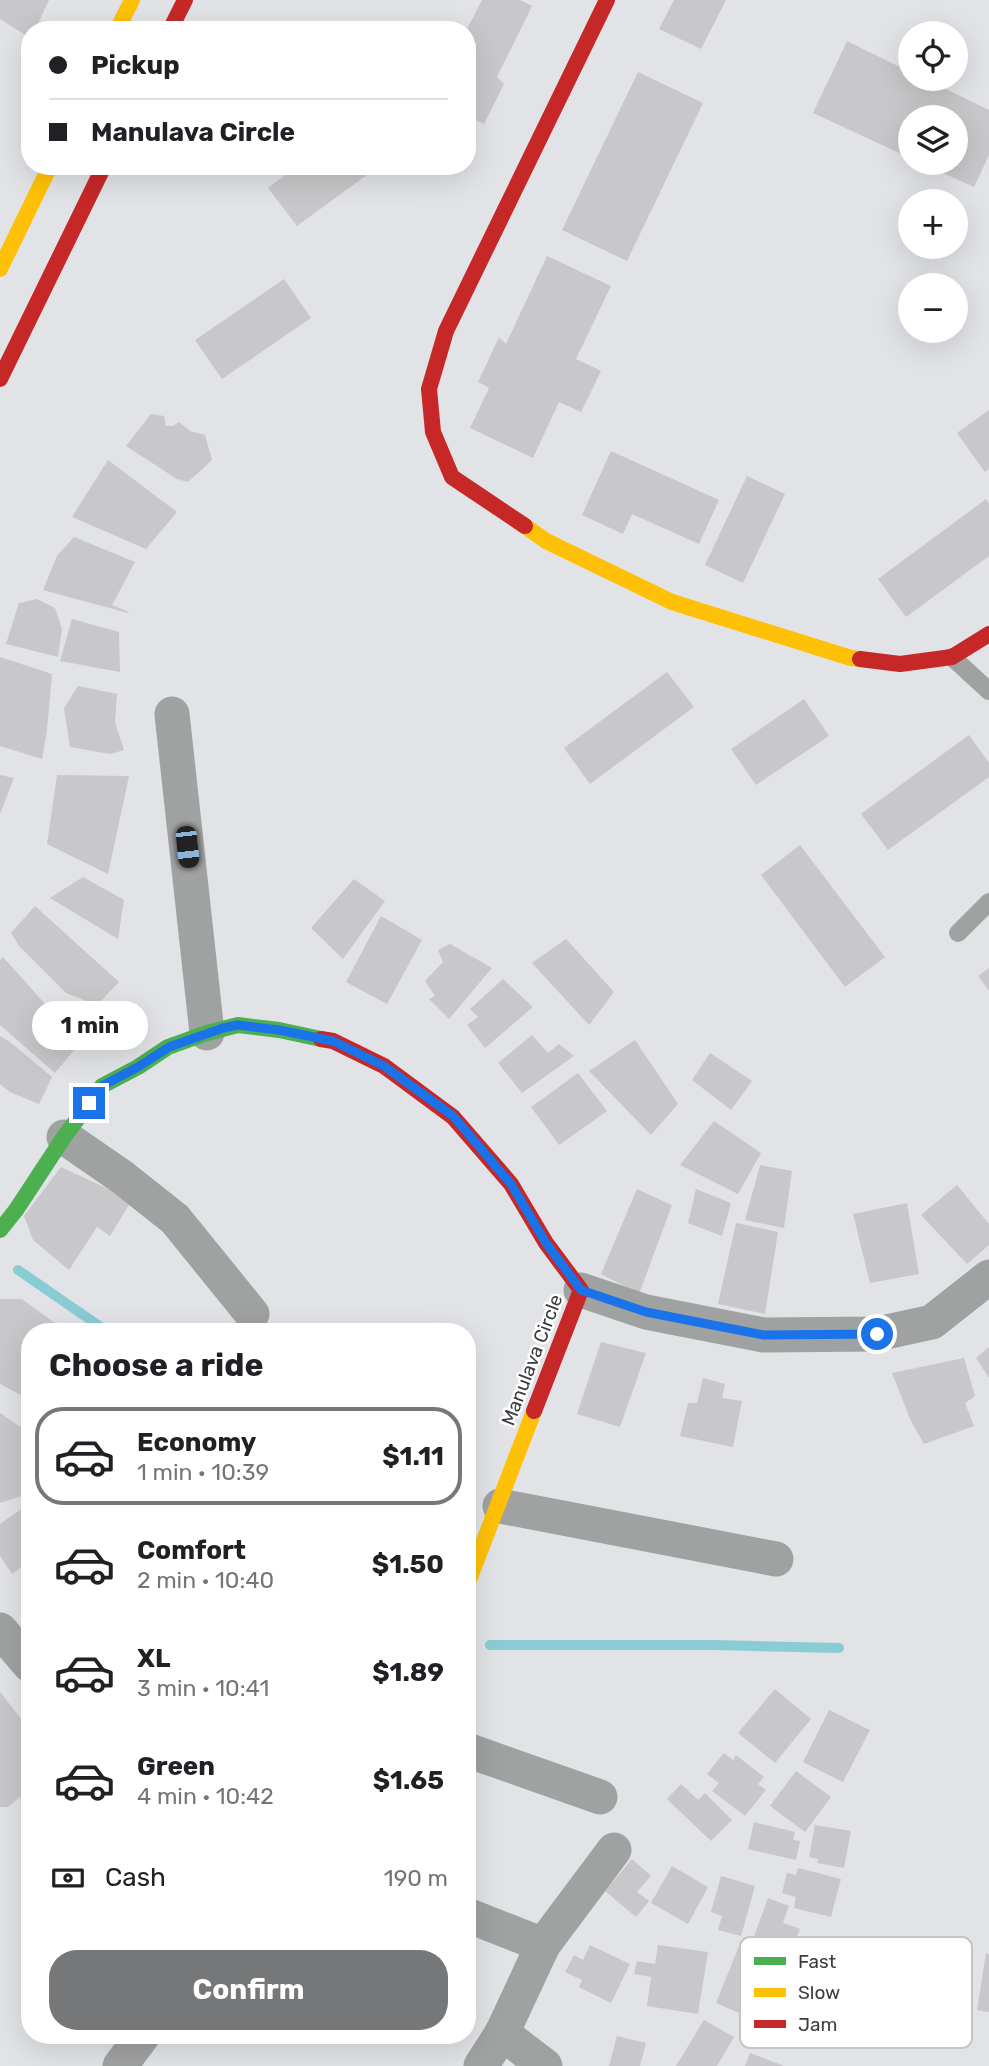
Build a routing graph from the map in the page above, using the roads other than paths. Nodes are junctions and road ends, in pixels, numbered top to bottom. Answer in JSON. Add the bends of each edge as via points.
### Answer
{"nodes":[{"id":1,"x":132,"y":0,"type":"edge"},
{"id":2,"x":185,"y":0,"type":"edge"},
{"id":3,"x":607,"y":0,"type":"edge"},
{"id":4,"x":122,"y":21,"type":"edge"},
{"id":5,"x":174,"y":21,"type":"edge"},
{"id":6,"x":46,"y":175,"type":"edge"},
{"id":7,"x":100,"y":175,"type":"edge"},
{"id":8,"x":0,"y":269,"type":"edge"},
{"id":9,"x":0,"y":379,"type":"edge"},
{"id":10,"x":989,"y":634,"type":"edge"},
{"id":11,"x":952,"y":657,"type":"junction"},
{"id":12,"x":989,"y":691,"type":"edge"},
{"id":13,"x":172,"y":714,"type":"dead end"},
{"id":14,"x":989,"y":902,"type":"edge"},
{"id":15,"x":958,"y":933,"type":"dead end"},
{"id":16,"x":207,"y":1032,"type":"junction"},
{"id":17,"x":64,"y":1138,"type":"junction"},
{"id":18,"x":0,"y":1230,"type":"edge"},
{"id":19,"x":989,"y":1277,"type":"edge"},
{"id":20,"x":581,"y":1290,"type":"junction"},
{"id":21,"x":252,"y":1314,"type":"dead end"},
{"id":22,"x":500,"y":1506,"type":"junction"},
{"id":23,"x":776,"y":1559,"type":"dead end"},
{"id":24,"x":476,"y":1564,"type":"edge"},
{"id":25,"x":0,"y":1630,"type":"edge"},
{"id":26,"x":21,"y":1654,"type":"edge"},
{"id":27,"x":476,"y":1753,"type":"edge"},
{"id":28,"x":600,"y":1797,"type":"dead end"},
{"id":29,"x":614,"y":1850,"type":"dead end"},
{"id":30,"x":476,"y":1919,"type":"edge"},
{"id":31,"x":543,"y":1945,"type":"junction"},
{"id":32,"x":502,"y":2033,"type":"junction"},
{"id":33,"x":136,"y":2044,"type":"edge"},
{"id":34,"x":120,"y":2066,"type":"edge"},
{"id":35,"x":481,"y":2066,"type":"edge"},
{"id":36,"x":545,"y":2066,"type":"edge"}],
"edges":[{"from":1,"to":4,"type":"main road"},
{"from":2,"to":5,"type":"main road"},
{"from":3,"to":11,"type":"main road","via":[[446,331],[429,389],[433,432],[452,477],[547,541],[672,602],[851,658],[900,664]]},
{"from":6,"to":8,"type":"main road"},
{"from":7,"to":9,"type":"main road"},
{"from":10,"to":11,"type":"main road"},
{"from":11,"to":12,"type":"lane"},
{"from":13,"to":16,"type":"street"},
{"from":14,"to":15,"type":"lane"},
{"from":16,"to":17,"type":"main road","name":"Manulava Circle","via":[[169,1047],[102,1086]]},
{"from":16,"to":20,"type":"main road","name":"Manulava Circle","via":[[238,1025],[279,1030],[333,1041],[384,1066],[453,1116],[511,1184]]},
{"from":17,"to":18,"type":"main road","name":"Manulava Circle"},
{"from":17,"to":21,"type":"street","via":[[175,1219]]},
{"from":19,"to":20,"type":"street","via":[[932,1322],[877,1334],[764,1335],[646,1312]]},
{"from":20,"to":22,"type":"main road","name":"Manulava Circle"},
{"from":22,"to":23,"type":"street"},
{"from":22,"to":24,"type":"main road","name":"Manulava Circle"},
{"from":25,"to":26,"type":"street"},
{"from":27,"to":28,"type":"street"},
{"from":29,"to":31,"type":"street"},
{"from":30,"to":31,"type":"street"},
{"from":31,"to":32,"type":"street"},
{"from":32,"to":35,"type":"street"},
{"from":32,"to":36,"type":"street"},
{"from":33,"to":34,"type":"street"}]}
